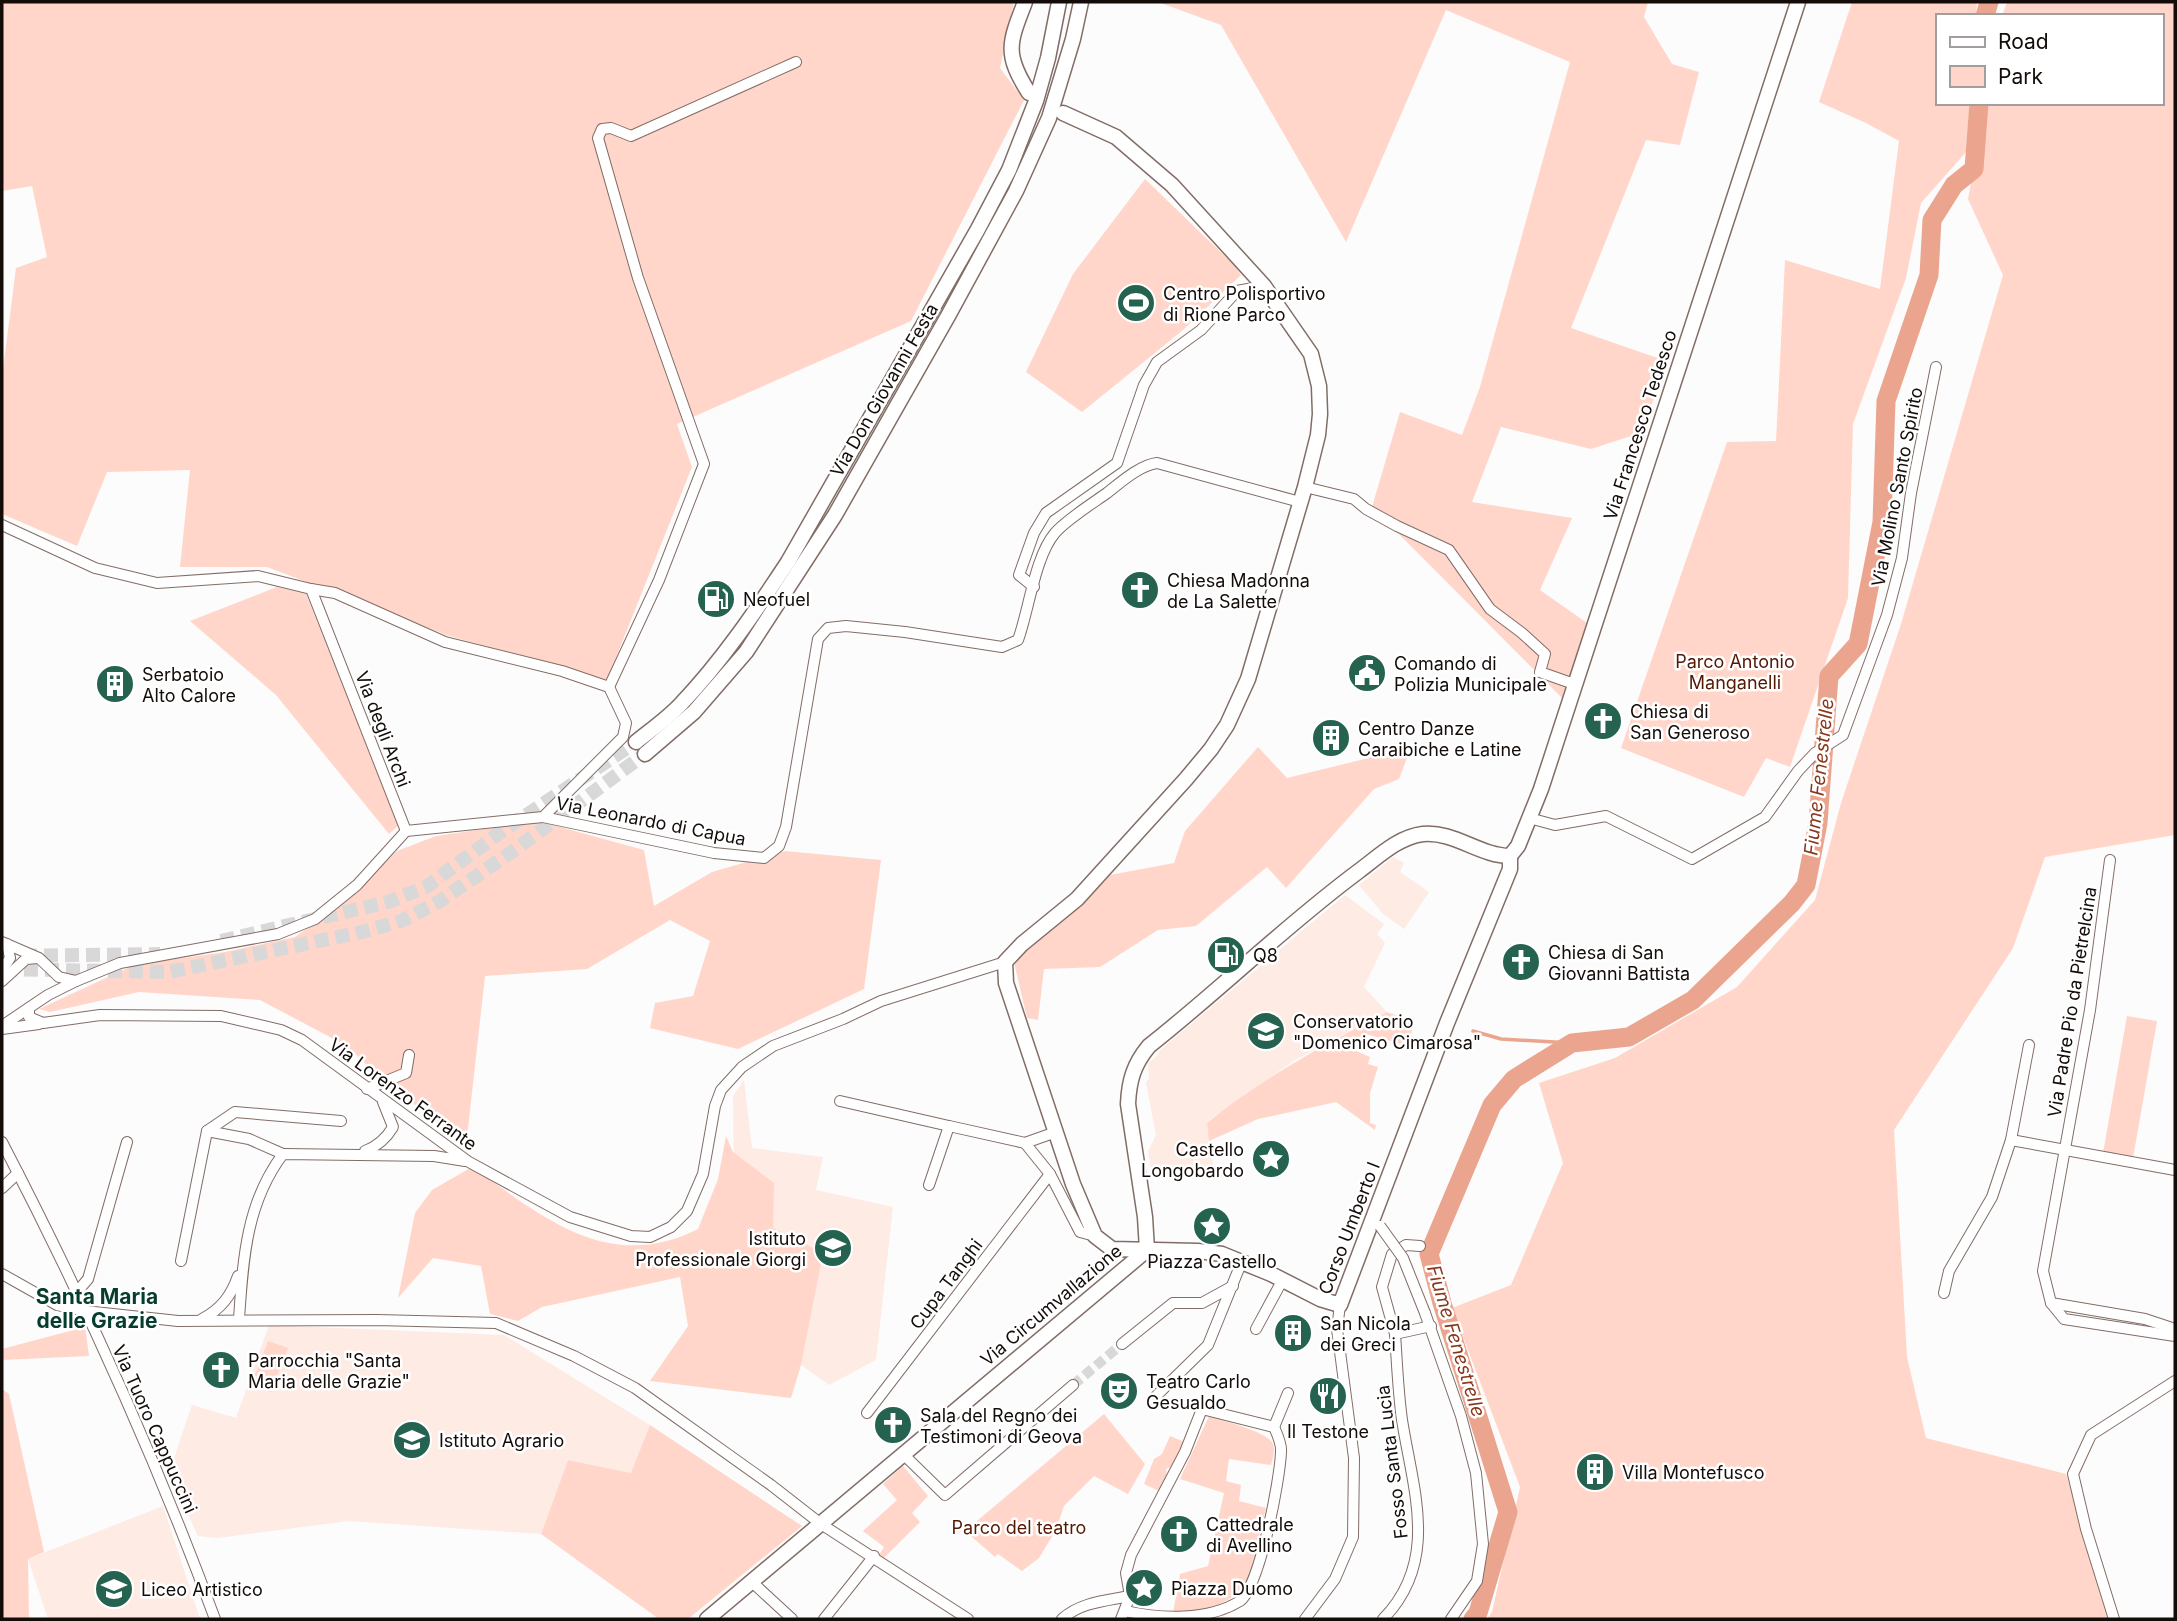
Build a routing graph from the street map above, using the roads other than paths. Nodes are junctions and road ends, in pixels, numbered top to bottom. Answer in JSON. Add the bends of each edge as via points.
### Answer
{"nodes":[{"id":1,"x":1025,"y":2,"type":"edge"},
{"id":2,"x":1059,"y":2,"type":"edge"},
{"id":3,"x":1081,"y":2,"type":"edge"},
{"id":4,"x":1798,"y":2,"type":"edge"},
{"id":5,"x":796,"y":62,"type":"dead end"},
{"id":6,"x":1029,"y":93,"type":"dead end"},
{"id":7,"x":1063,"y":113,"type":"dead end"},
{"id":8,"x":1264,"y":286,"type":"junction"},
{"id":9,"x":1936,"y":367,"type":"dead end"},
{"id":10,"x":1305,"y":487,"type":"junction"},
{"id":11,"x":1300,"y":502,"type":"junction"},
{"id":12,"x":2,"y":525,"type":"edge"},
{"id":13,"x":1034,"y":587,"type":"junction"},
{"id":14,"x":311,"y":589,"type":"junction"},
{"id":15,"x":1574,"y":684,"type":"junction"},
{"id":16,"x":609,"y":687,"type":"junction"},
{"id":17,"x":543,"y":817,"type":"junction"},
{"id":18,"x":1529,"y":818,"type":"junction"},
{"id":19,"x":406,"y":831,"type":"junction"},
{"id":20,"x":1510,"y":856,"type":"junction"},
{"id":21,"x":2110,"y":860,"type":"dead end"},
{"id":22,"x":5,"y":943,"type":"edge"},
{"id":23,"x":39,"y":958,"type":"junction"},
{"id":24,"x":1005,"y":962,"type":"junction"},
{"id":25,"x":2,"y":970,"type":"edge"},
{"id":26,"x":53,"y":971,"type":"junction"},
{"id":27,"x":2,"y":981,"type":"edge"},
{"id":28,"x":76,"y":981,"type":"junction"},
{"id":29,"x":48,"y":995,"type":"junction"},
{"id":30,"x":29,"y":1008,"type":"junction"},
{"id":31,"x":43,"y":1023,"type":"junction"},
{"id":32,"x":2,"y":1028,"type":"edge"},
{"id":33,"x":2029,"y":1045,"type":"dead end"},
{"id":34,"x":409,"y":1055,"type":"dead end"},
{"id":35,"x":368,"y":1089,"type":"junction"},
{"id":36,"x":382,"y":1100,"type":"junction"},
{"id":37,"x":840,"y":1101,"type":"dead end"},
{"id":38,"x":341,"y":1121,"type":"dead end"},
{"id":39,"x":949,"y":1126,"type":"junction"},
{"id":40,"x":207,"y":1132,"type":"junction"},
{"id":41,"x":1056,"y":1132,"type":"junction"},
{"id":42,"x":2011,"y":1140,"type":"junction"},
{"id":43,"x":2,"y":1142,"type":"edge"},
{"id":44,"x":127,"y":1142,"type":"dead end"},
{"id":45,"x":1026,"y":1143,"type":"junction"},
{"id":46,"x":2065,"y":1149,"type":"junction"},
{"id":47,"x":358,"y":1153,"type":"junction"},
{"id":48,"x":283,"y":1154,"type":"junction"},
{"id":49,"x":469,"y":1162,"type":"junction"},
{"id":50,"x":2175,"y":1170,"type":"edge"},
{"id":51,"x":18,"y":1173,"type":"junction"},
{"id":52,"x":1050,"y":1174,"type":"junction"},
{"id":53,"x":929,"y":1185,"type":"dead end"},
{"id":54,"x":2,"y":1188,"type":"edge"},
{"id":55,"x":1377,"y":1222,"type":"junction"},
{"id":56,"x":1095,"y":1236,"type":"junction"},
{"id":57,"x":1420,"y":1246,"type":"dead end"},
{"id":58,"x":1147,"y":1250,"type":"junction"},
{"id":59,"x":181,"y":1261,"type":"dead end"},
{"id":60,"x":1242,"y":1261,"type":"junction"},
{"id":61,"x":242,"y":1262,"type":"junction"},
{"id":62,"x":2,"y":1274,"type":"edge"},
{"id":63,"x":1282,"y":1281,"type":"junction"},
{"id":64,"x":1234,"y":1286,"type":"junction"},
{"id":65,"x":76,"y":1293,"type":"junction"},
{"id":66,"x":1944,"y":1293,"type":"dead end"},
{"id":67,"x":2051,"y":1303,"type":"junction"},
{"id":68,"x":1340,"y":1305,"type":"junction"},
{"id":69,"x":85,"y":1311,"type":"junction"},
{"id":70,"x":239,"y":1319,"type":"junction"},
{"id":71,"x":198,"y":1321,"type":"junction"},
{"id":72,"x":1431,"y":1326,"type":"junction"},
{"id":73,"x":1256,"y":1329,"type":"dead end"},
{"id":74,"x":2175,"y":1329,"type":"edge"},
{"id":75,"x":1395,"y":1334,"type":"junction"},
{"id":76,"x":2175,"y":1336,"type":"edge"},
{"id":77,"x":1122,"y":1344,"type":"tunnel mouth"},
{"id":78,"x":2175,"y":1381,"type":"edge"},
{"id":79,"x":1073,"y":1385,"type":"tunnel mouth"},
{"id":80,"x":1288,"y":1393,"type":"dead end"},
{"id":81,"x":1157,"y":1395,"type":"dead end"},
{"id":82,"x":867,"y":1413,"type":"dead end"},
{"id":83,"x":1274,"y":1426,"type":"junction"},
{"id":84,"x":903,"y":1454,"type":"junction"},
{"id":85,"x":821,"y":1524,"type":"junction"},
{"id":86,"x":874,"y":1556,"type":"junction"},
{"id":87,"x":752,"y":1582,"type":"junction"},
{"id":88,"x":1130,"y":1596,"type":"junction"},
{"id":89,"x":1123,"y":1615,"type":"edge"},
{"id":90,"x":215,"y":1619,"type":"edge"},
{"id":91,"x":707,"y":1619,"type":"edge"},
{"id":92,"x":792,"y":1619,"type":"edge"},
{"id":93,"x":824,"y":1619,"type":"edge"},
{"id":94,"x":968,"y":1619,"type":"edge"},
{"id":95,"x":1062,"y":1619,"type":"edge"},
{"id":96,"x":1305,"y":1619,"type":"edge"},
{"id":97,"x":1383,"y":1619,"type":"edge"},
{"id":98,"x":1451,"y":1619,"type":"edge"},
{"id":99,"x":2114,"y":1619,"type":"edge"}],
"edges":[{"from":1,"to":6,"type":"street","via":[[1010,49],[1016,74]]},
{"from":2,"to":3,"type":"street","name":"Via Don Giovanni Festa","via":[[1036,101],[1009,170],[971,241],[788,562],[738,636],[641,748],[694,712],[746,652],[835,515],[1016,191],[1049,118]]},
{"from":4,"to":15,"type":"street","name":"Via Francesco Tedesco"},
{"from":5,"to":16,"type":"street","via":[[631,136],[611,128],[602,129],[598,138],[638,278],[704,464],[659,580]]},
{"from":7,"to":8,"type":"street","via":[[1116,137],[1172,185]]},
{"from":8,"to":10,"type":"street","via":[[1311,354],[1315,369],[1321,414]]},
{"from":8,"to":13,"type":"street","via":[[1237,291],[1201,330],[1157,362],[1144,385],[1117,463],[1046,513],[1034,533],[1019,575]]},
{"from":9,"to":18,"type":"street","name":"Via Molino Santo Spirito","via":[[1902,558],[1887,615],[1843,735],[1798,771],[1765,817],[1692,859],[1606,817],[1555,825]]},
{"from":10,"to":11,"type":"street"},
{"from":10,"to":15,"type":"street","via":[[1354,499],[1449,550],[1490,609],[1545,654],[1540,672]]},
{"from":11,"to":13,"type":"street","name":"Via Leonardo di Capua","via":[[1150,464],[1055,533]]},
{"from":11,"to":24,"type":"street","via":[[1248,679],[1227,725],[1186,779],[1077,899]]},
{"from":12,"to":14,"type":"street","via":[[95,568],[157,583],[258,576]]},
{"from":13,"to":17,"type":"street","name":"Via Leonardo di Capua","via":[[1018,640],[1002,647],[905,632],[828,628],[818,639],[786,827],[779,846],[764,858],[714,853]]},
{"from":14,"to":16,"type":"street","via":[[335,593],[445,642]]},
{"from":14,"to":19,"type":"street","name":"Via degli Archi"},
{"from":15,"to":18,"type":"street","name":"Via Francesco Tedesco"},
{"from":16,"to":17,"type":"street","via":[[626,723],[623,737]]},
{"from":17,"to":19,"type":"street"},
{"from":18,"to":20,"type":"street","name":"Via Francesco Tedesco"},
{"from":19,"to":28,"type":"street","via":[[357,885],[315,919],[278,934],[120,963]]},
{"from":20,"to":55,"type":"street","name":"Corso Umberto I","via":[[1510,869],[1447,1023]]},
{"from":20,"to":58,"type":"street","name":"Via Circumvallazione","via":[[1437,835],[1424,834],[1395,844],[1149,1046],[1132,1071],[1128,1104]]},
{"from":21,"to":46,"type":"street","name":"Via Padre Pio da Pietrelcina"},
{"from":22,"to":23,"type":"street"},
{"from":22,"to":25,"type":"street","via":[[10,958]]},
{"from":23,"to":26,"type":"street"},
{"from":23,"to":27,"type":"street","via":[[26,959]]},
{"from":24,"to":41,"type":"street","via":[[1006,983]]},
{"from":24,"to":49,"type":"street","name":"Via Lorenzo Ferrante","via":[[881,1001],[773,1046],[742,1067],[721,1090],[703,1174],[687,1210],[671,1227],[650,1237],[631,1236],[570,1217]]},
{"from":26,"to":28,"type":"street"},
{"from":26,"to":29,"type":"street"},
{"from":28,"to":29,"type":"street"},
{"from":29,"to":30,"type":"street"},
{"from":30,"to":31,"type":"street","via":[[29,1017]]},
{"from":30,"to":32,"type":"street"},
{"from":31,"to":32,"type":"street","name":"Via Lorenzo Ferrante"},
{"from":31,"to":35,"type":"street","name":"Via Lorenzo Ferrante","via":[[100,1016],[221,1016],[281,1030],[311,1046]]},
{"from":33,"to":42,"type":"street"},
{"from":34,"to":35,"type":"street","via":[[406,1073]]},
{"from":35,"to":36,"type":"street","name":"Via Lorenzo Ferrante"},
{"from":36,"to":47,"type":"street","via":[[393,1127],[387,1138]]},
{"from":36,"to":49,"type":"street","name":"Via Lorenzo Ferrante"},
{"from":37,"to":39,"type":"street"},
{"from":38,"to":40,"type":"street","via":[[235,1112]]},
{"from":39,"to":45,"type":"street"},
{"from":39,"to":53,"type":"street"},
{"from":40,"to":48,"type":"street","via":[[249,1139]]},
{"from":40,"to":59,"type":"street"},
{"from":41,"to":45,"type":"street"},
{"from":41,"to":56,"type":"street"},
{"from":42,"to":46,"type":"street"},
{"from":42,"to":66,"type":"street","via":[[1992,1197],[1949,1271]]},
{"from":43,"to":51,"type":"street","name":"Via Tuoro Cappuccini"},
{"from":44,"to":65,"type":"street","via":[[88,1279]]},
{"from":45,"to":52,"type":"street"},
{"from":46,"to":50,"type":"street"},
{"from":46,"to":67,"type":"street","name":"Via Padre Pio da Pietrelcina","via":[[2043,1271]]},
{"from":47,"to":48,"type":"street"},
{"from":47,"to":49,"type":"street"},
{"from":48,"to":61,"type":"street","via":[[260,1190]]},
{"from":51,"to":54,"type":"street"},
{"from":51,"to":65,"type":"street","name":"Via Tuoro Cappuccini"},
{"from":52,"to":56,"type":"street","via":[[1080,1232]]},
{"from":52,"to":82,"type":"street","name":"Cupa Tanghi"},
{"from":55,"to":68,"type":"street","name":"Corso Umberto I"},
{"from":55,"to":72,"type":"street","bridge":true,"via":[[1403,1258]]},
{"from":56,"to":58,"type":"street","via":[[1112,1249]]},
{"from":57,"to":75,"type":"street","name":"Fosso Santa Lucia","via":[[1405,1246],[1389,1258],[1382,1287]]},
{"from":58,"to":60,"type":"street","via":[[1210,1253]]},
{"from":58,"to":84,"type":"street","name":"Via Circumvallazione"},
{"from":60,"to":63,"type":"street"},
{"from":60,"to":64,"type":"street"},
{"from":61,"to":70,"type":"street"},
{"from":61,"to":71,"type":"street","via":[[232,1292],[215,1312]]},
{"from":62,"to":69,"type":"street","via":[[57,1306]]},
{"from":63,"to":68,"type":"street"},
{"from":63,"to":73,"type":"street"},
{"from":64,"to":77,"type":"street","via":[[1202,1303],[1173,1303]]},
{"from":64,"to":81,"type":"street","via":[[1208,1345]]},
{"from":65,"to":69,"type":"street","name":"Via Tuoro Cappuccini"},
{"from":67,"to":74,"type":"street","via":[[2145,1319]]},
{"from":67,"to":76,"type":"street","via":[[2064,1319]]},
{"from":68,"to":96,"type":"street","name":"Corso Umberto I","via":[[1337,1329],[1354,1458],[1353,1537],[1335,1579]]},
{"from":69,"to":71,"type":"street"},
{"from":69,"to":90,"type":"street","name":"Via Tuoro Cappuccini","via":[[181,1527]]},
{"from":70,"to":71,"type":"street"},
{"from":70,"to":85,"type":"street","via":[[496,1323],[635,1388]]},
{"from":72,"to":75,"type":"street"},
{"from":72,"to":98,"type":"street","via":[[1476,1473],[1483,1544],[1477,1581]]},
{"from":75,"to":97,"type":"street","name":"Fosso Santa Lucia","via":[[1402,1420],[1420,1529],[1411,1581]]},
{"from":78,"to":99,"type":"street","via":[[2091,1435],[2073,1474]]},
{"from":79,"to":84,"type":"street","via":[[944,1495]]},
{"from":80,"to":83,"type":"street"},
{"from":83,"to":88,"type":"street","via":[[1202,1409],[1185,1452],[1131,1555],[1126,1573]]},
{"from":83,"to":89,"type":"street","via":[[1282,1450],[1269,1523],[1260,1561],[1243,1599],[1224,1610],[1188,1618]]},
{"from":84,"to":85,"type":"street","name":"Via Circumvallazione"},
{"from":85,"to":86,"type":"street"},
{"from":85,"to":87,"type":"street","name":"Via Circumvallazione"},
{"from":86,"to":93,"type":"street"},
{"from":86,"to":94,"type":"street"},
{"from":87,"to":91,"type":"street","name":"Via Circumvallazione"},
{"from":87,"to":92,"type":"street"},
{"from":88,"to":89,"type":"street"},
{"from":88,"to":95,"type":"street","via":[[1074,1609]]}]}
